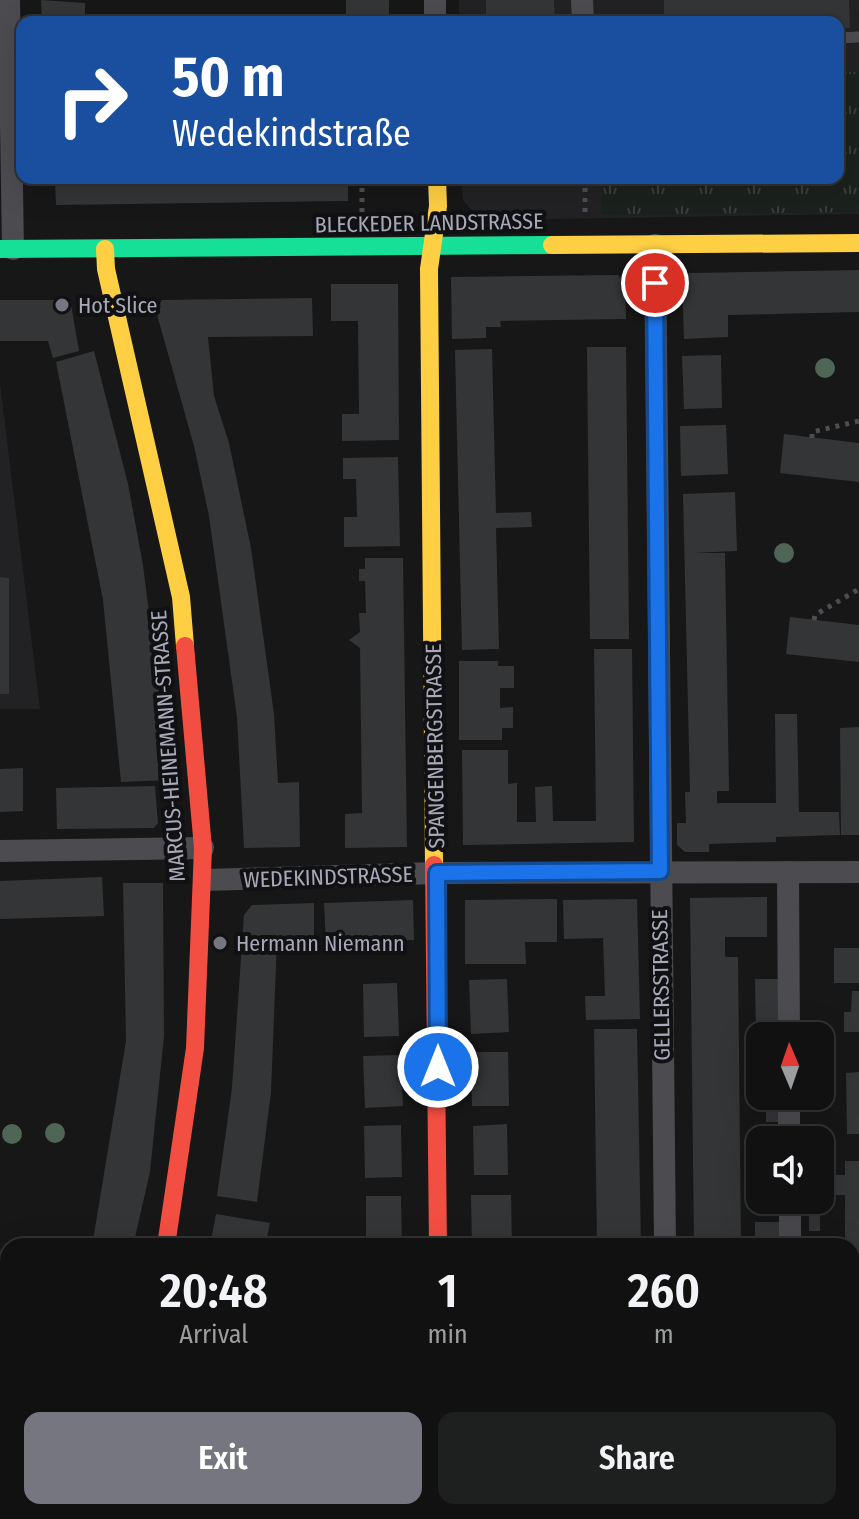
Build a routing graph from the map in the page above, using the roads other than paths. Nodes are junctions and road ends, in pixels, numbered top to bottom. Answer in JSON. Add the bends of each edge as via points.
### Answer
{"nodes":[{"id":1,"x":9,"y":0,"type":"edge"},
{"id":2,"x":437,"y":184,"type":"edge"},
{"id":3,"x":859,"y":243,"type":"edge"},
{"id":4,"x":655,"y":245,"type":"junction"},
{"id":5,"x":430,"y":246,"type":"junction"},
{"id":6,"x":6,"y":249,"type":"edge"},
{"id":7,"x":105,"y":249,"type":"junction"},
{"id":8,"x":203,"y":848,"type":"junction"},
{"id":9,"x":0,"y":851,"type":"edge"},
{"id":10,"x":660,"y":871,"type":"junction"},
{"id":11,"x":788,"y":872,"type":"junction"},
{"id":12,"x":859,"y":872,"type":"edge"},
{"id":13,"x":437,"y":873,"type":"junction"},
{"id":14,"x":204,"y":880,"type":"junction"},
{"id":15,"x":789,"y":1022,"type":"edge"},
{"id":16,"x":790,"y":1214,"type":"edge"},
{"id":17,"x":167,"y":1238,"type":"edge"},
{"id":18,"x":438,"y":1238,"type":"edge"},
{"id":19,"x":665,"y":1238,"type":"edge"},
{"id":20,"x":790,"y":1238,"type":"edge"}],
"edges":[{"from":1,"to":6,"type":"street"},
{"from":2,"to":5,"type":"street","name":"SPANGENBERGSTRASSE"},
{"from":3,"to":4,"type":"street","name":"BLECKEDER LANDSTRASSE"},
{"from":4,"to":5,"type":"street","name":"BLECKEDER LANDSTRASSE"},
{"from":4,"to":10,"type":"street","name":"GELLERSSTRASSE"},
{"from":5,"to":7,"type":"street","name":"BLECKEDER LANDSTRASSE"},
{"from":5,"to":13,"type":"street","name":"SPANGENBERGSTRASSE"},
{"from":6,"to":7,"type":"street","name":"BLECKEDER LANDSTRASSE"},
{"from":7,"to":8,"type":"street","name":"MARCUS-HEINEMANN-STRASSE","via":[[181,597]]},
{"from":8,"to":9,"type":"street"},
{"from":8,"to":14,"type":"street","name":"MARCUS-HEINEMANN-STRASSE"},
{"from":10,"to":11,"type":"street","name":"WEDEKINDSTRASSE"},
{"from":10,"to":13,"type":"street","name":"WEDEKINDSTRASSE"},
{"from":10,"to":19,"type":"street","name":"GELLERSSTRASSE"},
{"from":11,"to":12,"type":"street","name":"WEDEKINDSTRASSE"},
{"from":11,"to":15,"type":"street"},
{"from":13,"to":14,"type":"street","name":"WEDEKINDSTRASSE"},
{"from":13,"to":18,"type":"street","name":"SPANGENBERGSTRASSE"},
{"from":14,"to":17,"type":"street","name":"MARCUS-HEINEMANN-STRASSE","via":[[195,1048]]},
{"from":16,"to":20,"type":"street"}]}
